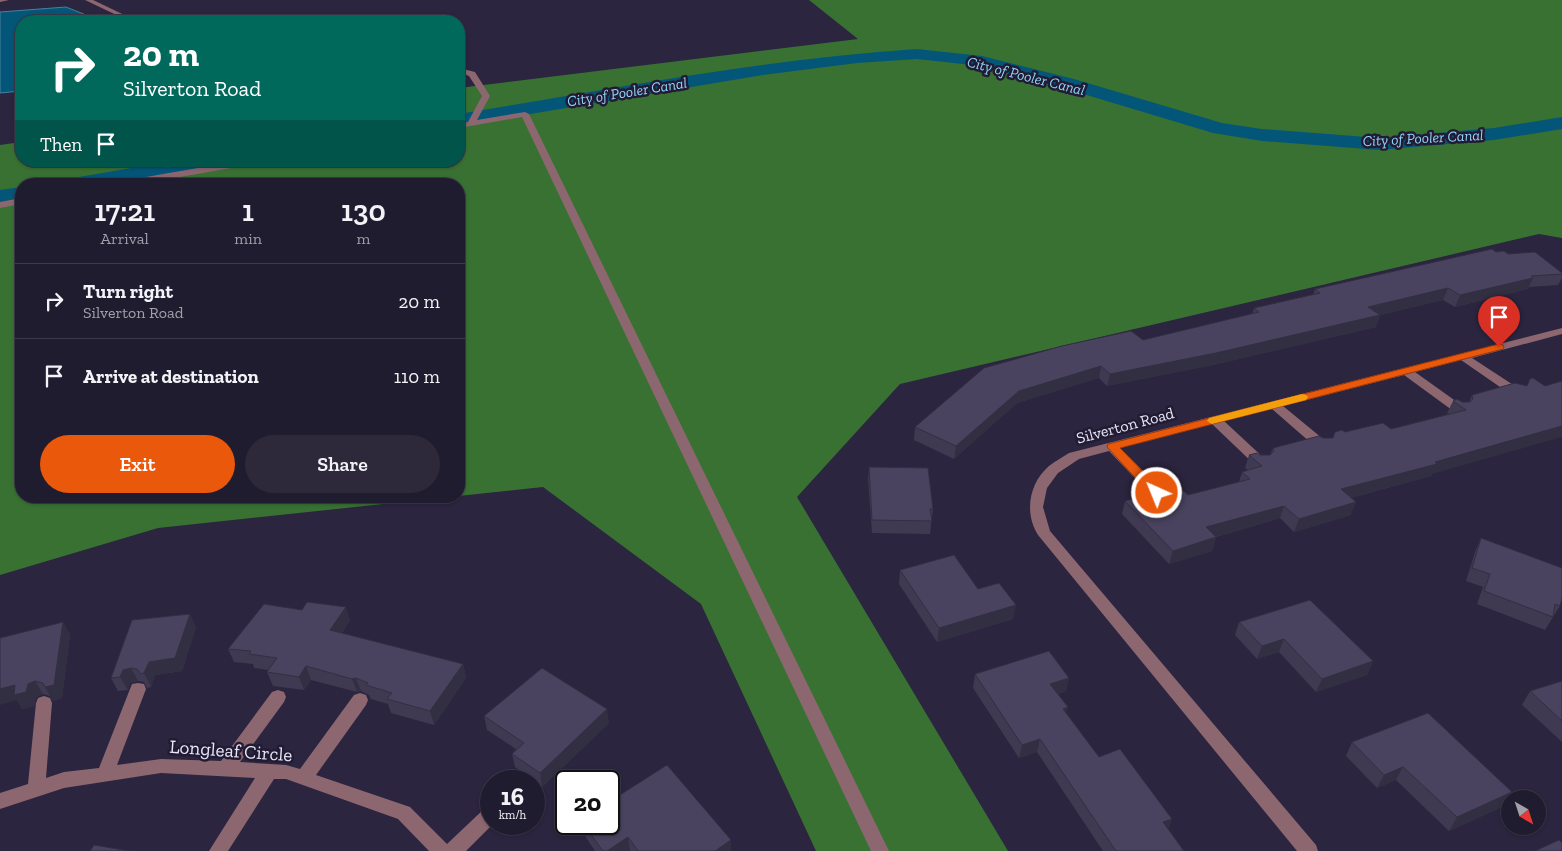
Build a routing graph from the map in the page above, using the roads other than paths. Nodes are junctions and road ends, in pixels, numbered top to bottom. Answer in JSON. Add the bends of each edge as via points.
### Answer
{"nodes":[{"id":1,"x":0,"y":0,"type":"edge"},
{"id":2,"x":6,"y":0,"type":"edge"},
{"id":3,"x":88,"y":0,"type":"edge"},
{"id":4,"x":121,"y":15,"type":"edge"},
{"id":5,"x":465,"y":72,"type":"edge"},
{"id":6,"x":465,"y":125,"type":"edge"},
{"id":7,"x":220,"y":167,"type":"edge"},
{"id":8,"x":157,"y":178,"type":"edge"},
{"id":9,"x":15,"y":202,"type":"edge"},
{"id":10,"x":0,"y":205,"type":"edge"},
{"id":11,"x":1559,"y":334,"type":"edge"},
{"id":12,"x":1462,"y":356,"type":"junction"},
{"id":13,"x":1406,"y":371,"type":"junction"},
{"id":14,"x":1517,"y":393,"type":"edge"},
{"id":15,"x":1274,"y":405,"type":"junction"},
{"id":16,"x":1460,"y":410,"type":"edge"},
{"id":17,"x":1215,"y":420,"type":"junction"},
{"id":18,"x":1324,"y":446,"type":"edge"},
{"id":19,"x":1112,"y":447,"type":"junction"},
{"id":20,"x":1261,"y":463,"type":"edge"},
{"id":21,"x":1157,"y":493,"type":"edge"},
{"id":22,"x":138,"y":689,"type":"dead end"},
{"id":23,"x":278,"y":697,"type":"dead end"},
{"id":24,"x":360,"y":700,"type":"dead end"},
{"id":25,"x":44,"y":703,"type":"dead end"},
{"id":26,"x":225,"y":769,"type":"junction"},
{"id":27,"x":270,"y":771,"type":"junction"},
{"id":28,"x":105,"y":774,"type":"junction"},
{"id":29,"x":304,"y":778,"type":"junction"},
{"id":30,"x":36,"y":789,"type":"junction"},
{"id":31,"x":0,"y":801,"type":"edge"},
{"id":32,"x":480,"y":822,"type":"edge"},
{"id":33,"x":442,"y":850,"type":"edge"},
{"id":34,"x":218,"y":851,"type":"edge"},
{"id":35,"x":880,"y":851,"type":"edge"},
{"id":36,"x":1310,"y":851,"type":"edge"}],
"edges":[{"from":1,"to":2,"type":"street"},
{"from":3,"to":4,"type":"street"},
{"from":5,"to":6,"type":"street","via":[[472,74],[486,96]]},
{"from":6,"to":35,"type":"street","via":[[525,114]]},
{"from":7,"to":8,"type":"street"},
{"from":9,"to":10,"type":"street"},
{"from":11,"to":12,"type":"street","name":"Silverton Road"},
{"from":12,"to":13,"type":"street","name":"Silverton Road"},
{"from":12,"to":14,"type":"street"},
{"from":13,"to":15,"type":"street","name":"Silverton Road"},
{"from":13,"to":16,"type":"street"},
{"from":15,"to":17,"type":"street","name":"Silverton Road"},
{"from":15,"to":18,"type":"street"},
{"from":17,"to":19,"type":"street","name":"Silverton Road"},
{"from":17,"to":20,"type":"street"},
{"from":19,"to":21,"type":"street"},
{"from":19,"to":36,"type":"street","name":"Silverton Road","via":[[1074,456],[1052,470],[1040,488],[1036,507],[1042,532]]},
{"from":22,"to":28,"type":"street"},
{"from":23,"to":26,"type":"street"},
{"from":24,"to":29,"type":"street"},
{"from":25,"to":30,"type":"street"},
{"from":26,"to":27,"type":"street","name":"Longleaf Circle"},
{"from":26,"to":28,"type":"street","name":"Longleaf Circle","via":[[161,766]]},
{"from":27,"to":29,"type":"street","name":"Longleaf Circle"},
{"from":27,"to":34,"type":"street"},
{"from":28,"to":30,"type":"street","name":"Longleaf Circle","via":[[64,780]]},
{"from":29,"to":33,"type":"street","name":"Longleaf Circle","via":[[404,813]]},
{"from":30,"to":31,"type":"street","name":"Longleaf Circle"},
{"from":32,"to":33,"type":"street"}]}
